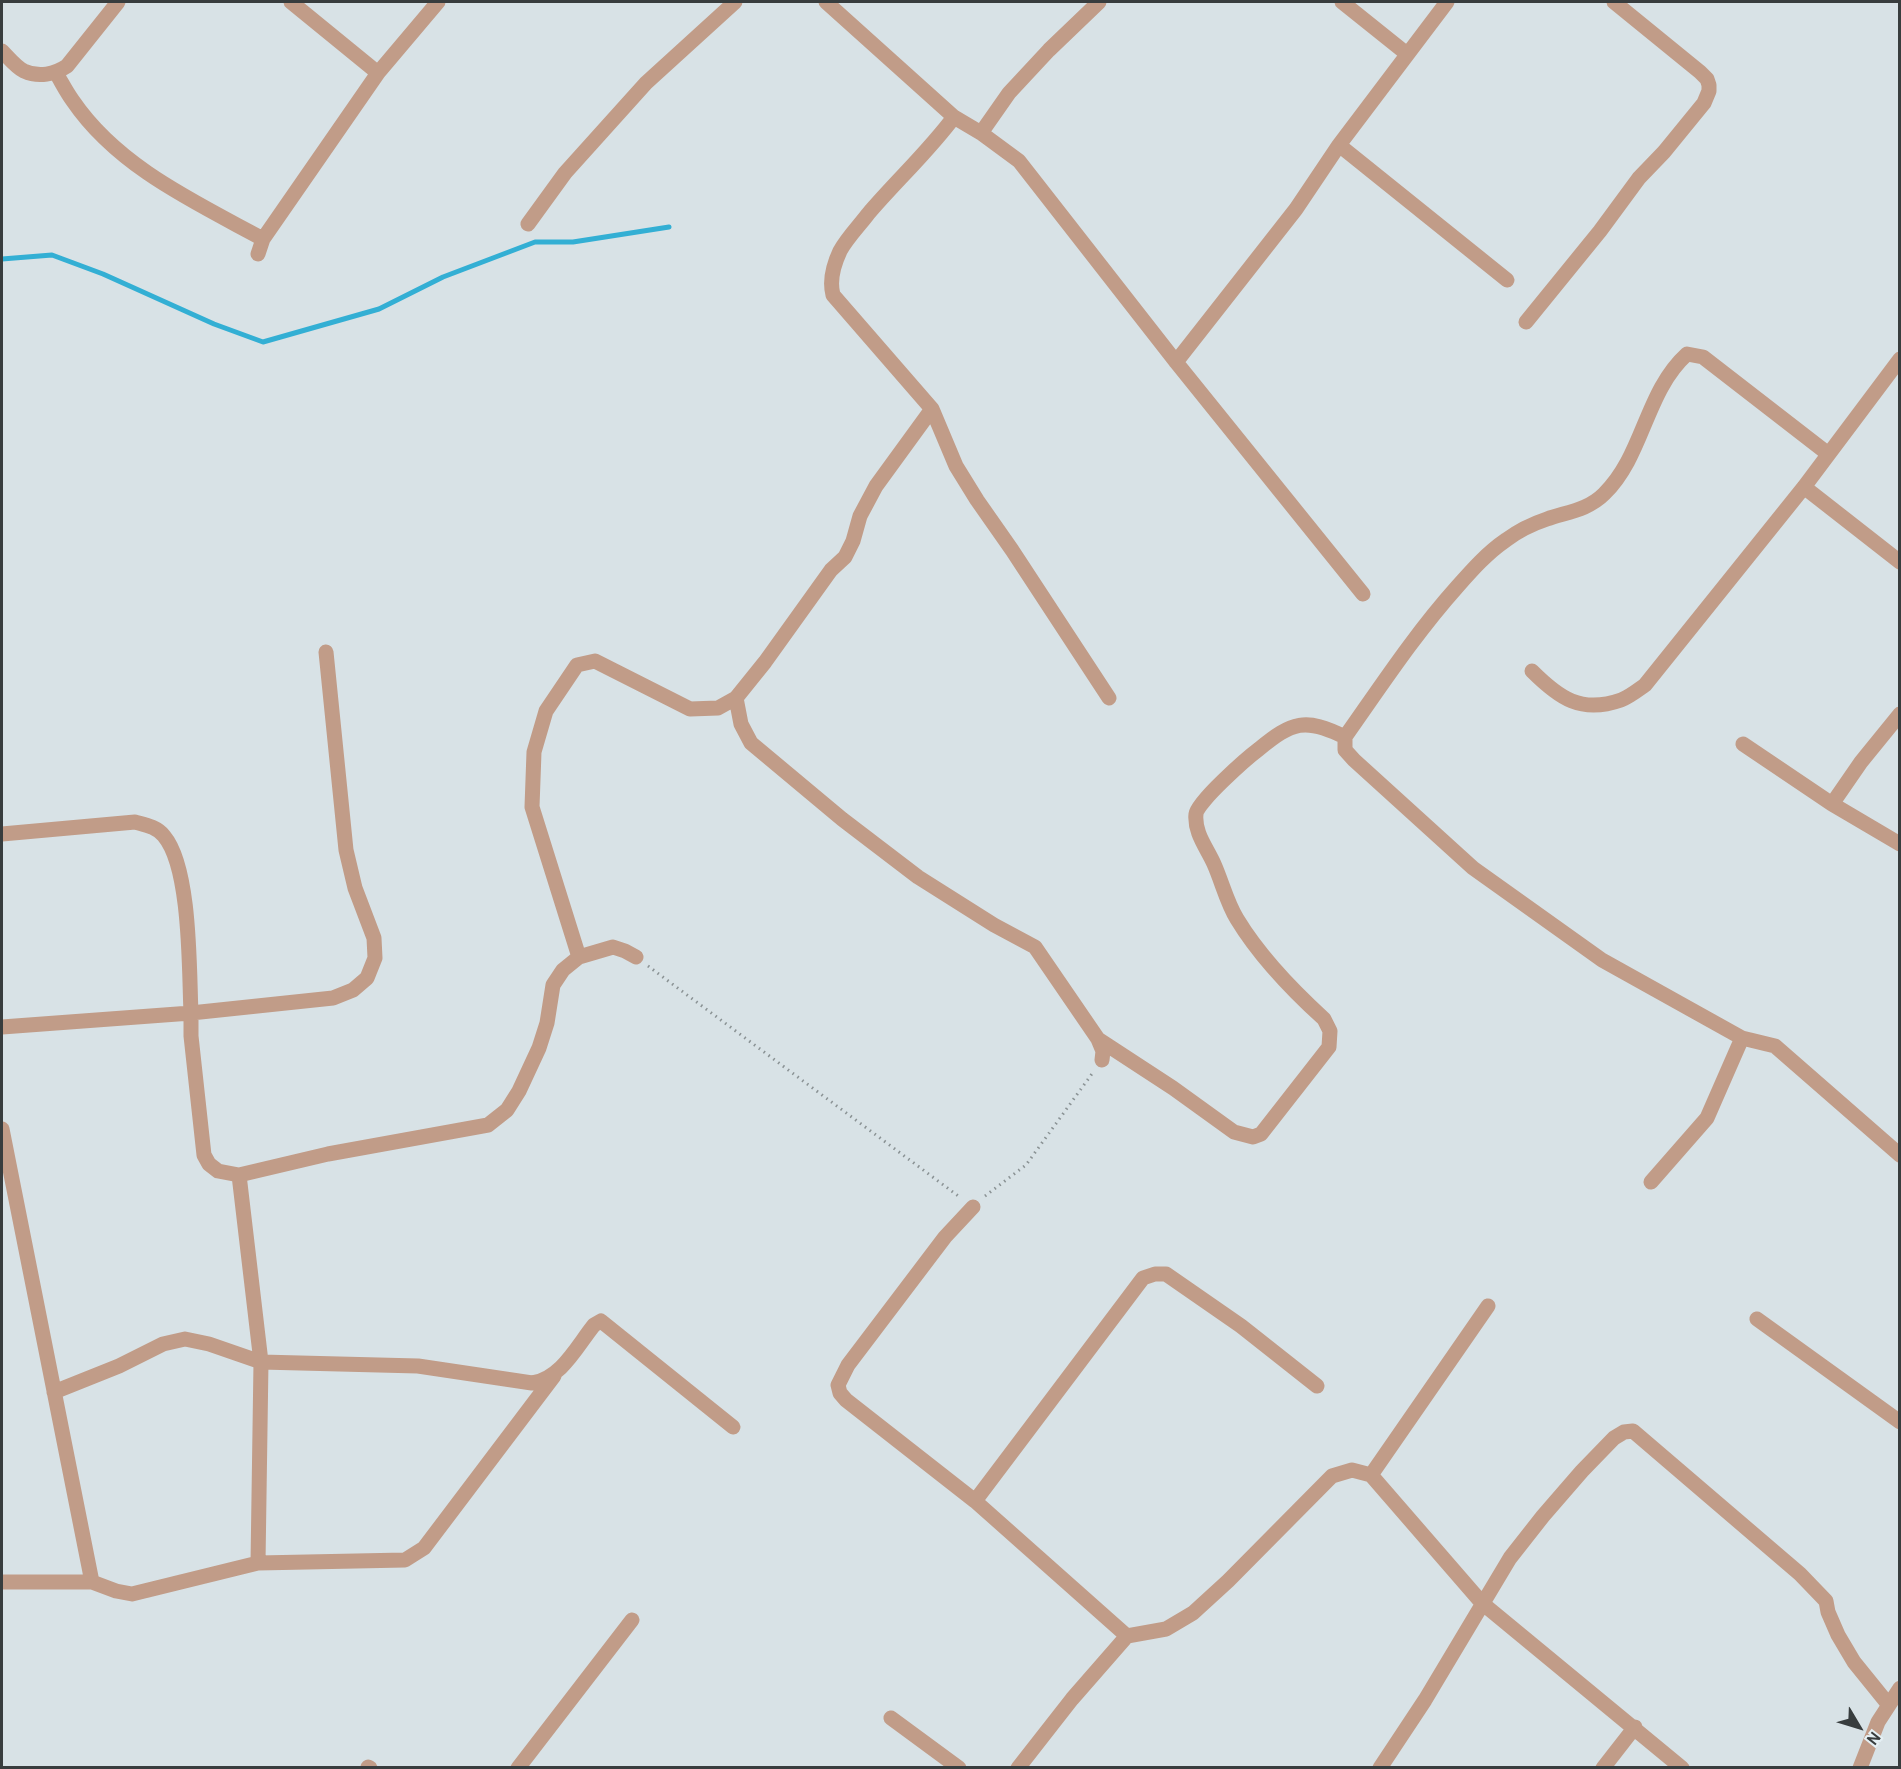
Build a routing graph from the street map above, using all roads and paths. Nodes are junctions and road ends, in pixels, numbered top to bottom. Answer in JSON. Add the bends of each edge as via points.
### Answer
{"nodes":[{"id":1,"x":118,"y":2,"type":"edge"},
{"id":2,"x":291,"y":2,"type":"edge"},
{"id":3,"x":438,"y":2,"type":"edge"},
{"id":4,"x":735,"y":2,"type":"edge"},
{"id":5,"x":826,"y":2,"type":"edge"},
{"id":6,"x":1099,"y":2,"type":"edge"},
{"id":7,"x":1342,"y":2,"type":"edge"},
{"id":8,"x":1447,"y":2,"type":"edge"},
{"id":9,"x":1614,"y":2,"type":"edge"},
{"id":10,"x":2,"y":51,"type":"edge"},
{"id":11,"x":1407,"y":54,"type":"junction"},
{"id":12,"x":56,"y":73,"type":"junction"},
{"id":13,"x":378,"y":73,"type":"junction"},
{"id":14,"x":954,"y":117,"type":"junction"},
{"id":15,"x":981,"y":133,"type":"junction"},
{"id":16,"x":1339,"y":145,"type":"junction"},
{"id":17,"x":528,"y":224,"type":"dead end"},
{"id":18,"x":1507,"y":280,"type":"dead end"},
{"id":19,"x":1526,"y":322,"type":"dead end"},
{"id":20,"x":1899,"y":359,"type":"edge"},
{"id":21,"x":1176,"y":362,"type":"junction"},
{"id":22,"x":932,"y":409,"type":"junction"},
{"id":23,"x":1827,"y":453,"type":"junction"},
{"id":24,"x":1804,"y":487,"type":"junction"},
{"id":25,"x":1899,"y":562,"type":"edge"},
{"id":26,"x":1363,"y":594,"type":"dead end"},
{"id":27,"x":326,"y":652,"type":"dead end"},
{"id":28,"x":1532,"y":671,"type":"dead end"},
{"id":29,"x":736,"y":698,"type":"junction"},
{"id":30,"x":1109,"y":698,"type":"dead end"},
{"id":31,"x":1899,"y":714,"type":"edge"},
{"id":32,"x":1345,"y":737,"type":"junction"},
{"id":33,"x":1743,"y":744,"type":"dead end"},
{"id":34,"x":1832,"y":804,"type":"junction"},
{"id":35,"x":2,"y":834,"type":"edge"},
{"id":36,"x":1899,"y":844,"type":"edge"},
{"id":37,"x":579,"y":957,"type":"junction"},
{"id":38,"x":636,"y":957,"type":"joint"},
{"id":39,"x":191,"y":1013,"type":"junction"},
{"id":40,"x":2,"y":1027,"type":"edge"},
{"id":41,"x":1742,"y":1038,"type":"junction"},
{"id":42,"x":1098,"y":1040,"type":"junction"},
{"id":43,"x":1102,"y":1060,"type":"joint"},
{"id":44,"x":2,"y":1129,"type":"edge"},
{"id":45,"x":1899,"y":1155,"type":"edge"},
{"id":46,"x":239,"y":1175,"type":"junction"},
{"id":47,"x":1651,"y":1182,"type":"dead end"},
{"id":48,"x":973,"y":1207,"type":"junction"},
{"id":49,"x":1488,"y":1306,"type":"dead end"},
{"id":50,"x":1756,"y":1319,"type":"dead end"},
{"id":51,"x":261,"y":1362,"type":"junction"},
{"id":52,"x":555,"y":1374,"type":"junction"},
{"id":53,"x":1317,"y":1386,"type":"dead end"},
{"id":54,"x":54,"y":1392,"type":"junction"},
{"id":55,"x":1899,"y":1422,"type":"edge"},
{"id":56,"x":733,"y":1427,"type":"dead end"},
{"id":57,"x":1371,"y":1475,"type":"junction"},
{"id":58,"x":975,"y":1501,"type":"junction"},
{"id":59,"x":258,"y":1563,"type":"junction"},
{"id":60,"x":2,"y":1582,"type":"edge"},
{"id":61,"x":92,"y":1582,"type":"junction"},
{"id":62,"x":1482,"y":1603,"type":"junction"},
{"id":63,"x":632,"y":1620,"type":"dead end"},
{"id":64,"x":1127,"y":1636,"type":"junction"},
{"id":65,"x":1899,"y":1688,"type":"edge"},
{"id":66,"x":1888,"y":1704,"type":"junction"},
{"id":67,"x":891,"y":1718,"type":"dead end"},
{"id":68,"x":1635,"y":1727,"type":"junction"},
{"id":69,"x":518,"y":1767,"type":"edge"},
{"id":70,"x":959,"y":1767,"type":"edge"},
{"id":71,"x":1018,"y":1767,"type":"edge"},
{"id":72,"x":1380,"y":1767,"type":"edge"},
{"id":73,"x":1603,"y":1767,"type":"edge"},
{"id":74,"x":1682,"y":1767,"type":"edge"},
{"id":75,"x":1860,"y":1767,"type":"edge"}],
"edges":[{"from":1,"to":12,"type":"street","via":[[67,66]]},
{"from":2,"to":13,"type":"street"},
{"from":3,"to":13,"type":"street"},
{"from":4,"to":17,"type":"street","via":[[646,83],[565,173]]},
{"from":5,"to":14,"type":"street"},
{"from":6,"to":15,"type":"street","via":[[1009,93]]},
{"from":7,"to":11,"type":"street"},
{"from":8,"to":11,"type":"street"},
{"from":9,"to":19,"type":"street","via":[[1700,72],[1707,79],[1709,91],[1704,103],[1639,178]]},
{"from":10,"to":12,"type":"street","via":[[24,71]]},
{"from":11,"to":16,"type":"street"},
{"from":12,"to":13,"type":"street","via":[[94,127],[131,161],[260,247]]},
{"from":14,"to":15,"type":"street"},
{"from":14,"to":22,"type":"street","via":[[857,228],[841,250],[830,284],[833,295]]},
{"from":15,"to":21,"type":"street","via":[[1019,161]]},
{"from":16,"to":18,"type":"street"},
{"from":16,"to":21,"type":"street","via":[[1296,209]]},
{"from":20,"to":23,"type":"street"},
{"from":21,"to":26,"type":"street"},
{"from":22,"to":29,"type":"street","via":[[876,486],[845,557],[831,570]]},
{"from":22,"to":30,"type":"street","via":[[956,466]]},
{"from":23,"to":24,"type":"street"},
{"from":23,"to":32,"type":"street","via":[[1703,357],[1687,354],[1652,404],[1633,451],[1603,496],[1579,510],[1527,527],[1489,554],[1434,612]]},
{"from":24,"to":25,"type":"street"},
{"from":24,"to":28,"type":"street","via":[[1645,685],[1622,700],[1587,706],[1567,700]]},
{"from":27,"to":39,"type":"street","via":[[346,850],[374,938],[375,958],[367,978],[353,990],[333,998]]},
{"from":29,"to":37,"type":"street","via":[[718,708],[690,709],[595,661],[577,665],[546,711],[534,752],[532,807]]},
{"from":29,"to":42,"type":"street","via":[[741,724],[751,743],[842,819],[918,877],[1035,947]]},
{"from":31,"to":34,"type":"street"},
{"from":32,"to":41,"type":"street","via":[[1346,750],[1354,760],[1473,868],[1602,960]]},
{"from":32,"to":42,"type":"street","via":[[1328,728],[1302,724],[1281,730],[1195,812],[1198,834],[1236,918],[1269,964],[1324,1019],[1330,1031],[1329,1047],[1261,1134],[1253,1137],[1234,1132]]},
{"from":33,"to":34,"type":"street"},
{"from":34,"to":36,"type":"street"},
{"from":35,"to":39,"type":"street","via":[[135,822],[151,826],[164,836],[182,877]]},
{"from":37,"to":38,"type":"street","via":[[613,947]]},
{"from":37,"to":46,"type":"street","via":[[553,985],[544,1031],[519,1091],[507,1110],[488,1125],[328,1154]]},
{"from":38,"to":48,"type":"path"},
{"from":39,"to":40,"type":"street"},
{"from":39,"to":46,"type":"street","via":[[204,1155],[218,1171]]},
{"from":41,"to":45,"type":"street","via":[[1775,1046]]},
{"from":41,"to":47,"type":"street","via":[[1707,1118]]},
{"from":42,"to":43,"type":"street"},
{"from":43,"to":48,"type":"path","via":[[1026,1165]]},
{"from":44,"to":54,"type":"street"},
{"from":46,"to":51,"type":"street"},
{"from":48,"to":58,"type":"street","via":[[945,1237],[838,1384],[846,1400]]},
{"from":49,"to":57,"type":"street"},
{"from":50,"to":55,"type":"street"},
{"from":51,"to":52,"type":"street","via":[[417,1366],[532,1383]]},
{"from":51,"to":54,"type":"street","via":[[185,1339],[163,1344]]},
{"from":51,"to":59,"type":"street"},
{"from":52,"to":56,"type":"street","via":[[601,1321]]},
{"from":52,"to":59,"type":"street","via":[[415,1556],[405,1560]]},
{"from":53,"to":58,"type":"street","via":[[1166,1274],[1143,1278]]},
{"from":54,"to":61,"type":"street"},
{"from":57,"to":62,"type":"street"},
{"from":57,"to":64,"type":"street","via":[[1352,1470],[1332,1476],[1193,1613],[1166,1629]]},
{"from":58,"to":64,"type":"street"},
{"from":59,"to":61,"type":"street","via":[[132,1594]]},
{"from":60,"to":61,"type":"street"},
{"from":62,"to":66,"type":"street","via":[[1543,1516],[1614,1438],[1633,1431],[1817,1590],[1854,1662]]},
{"from":62,"to":68,"type":"street"},
{"from":62,"to":72,"type":"street"},
{"from":63,"to":69,"type":"street"},
{"from":64,"to":71,"type":"street"},
{"from":65,"to":66,"type":"street"},
{"from":66,"to":75,"type":"street"},
{"from":67,"to":70,"type":"street"},
{"from":68,"to":73,"type":"street"},
{"from":68,"to":74,"type":"street"}]}
